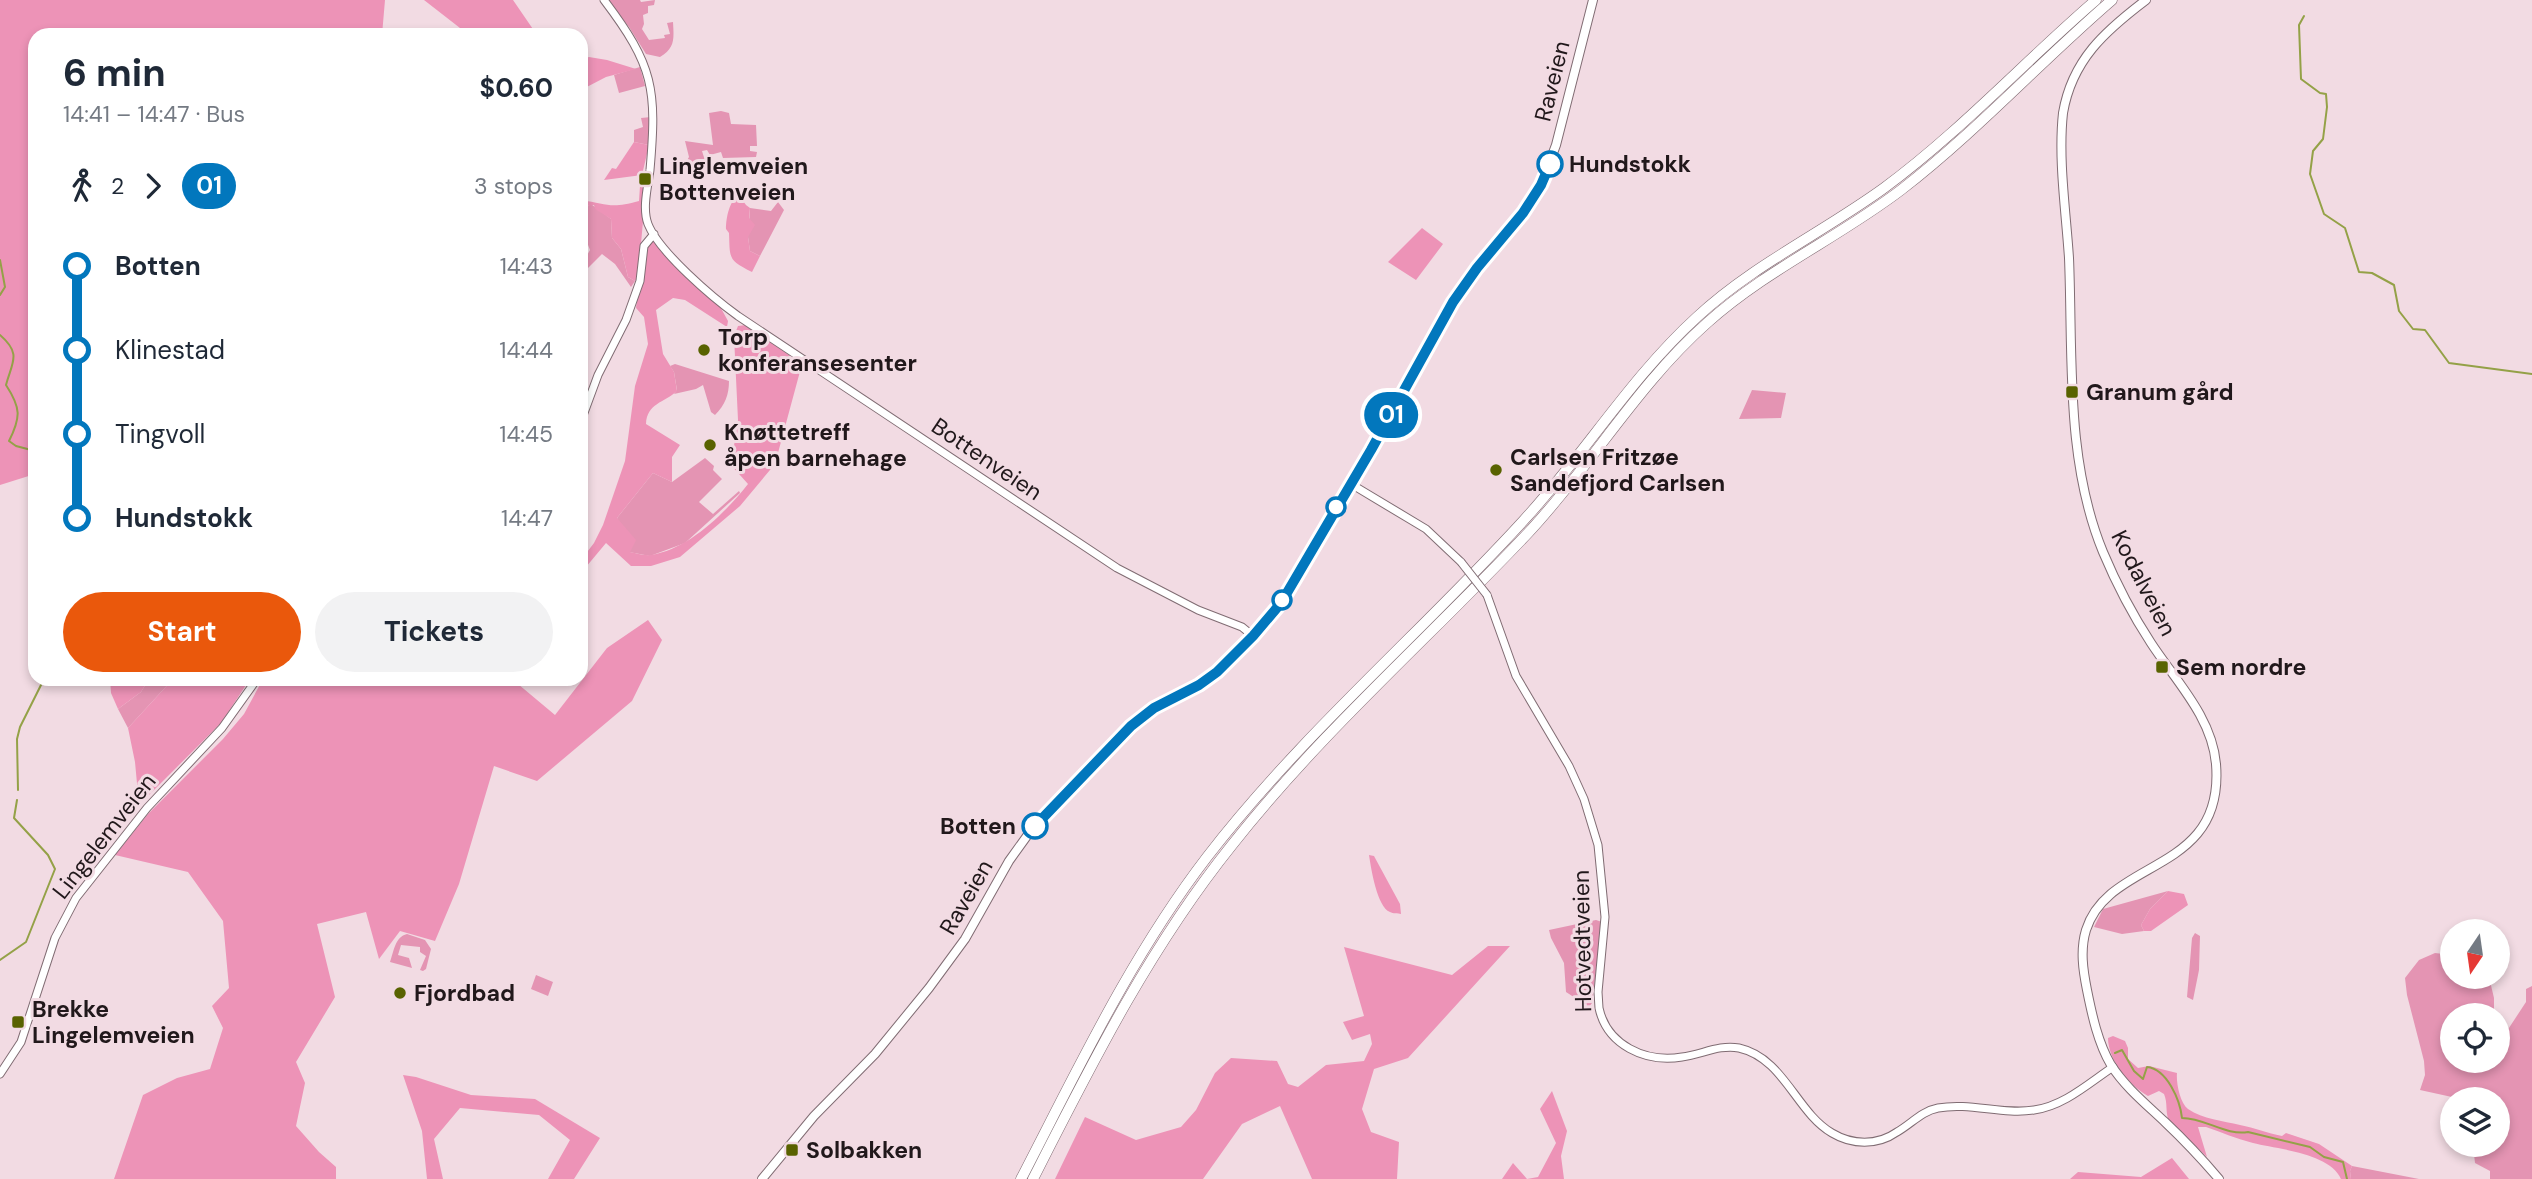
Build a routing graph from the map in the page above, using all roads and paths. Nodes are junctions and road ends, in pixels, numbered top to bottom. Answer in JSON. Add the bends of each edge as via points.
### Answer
{"nodes":[{"id":1,"x":604,"y":0,"type":"edge"},
{"id":2,"x":1593,"y":0,"type":"edge"},
{"id":3,"x":2096,"y":0,"type":"edge"},
{"id":4,"x":2112,"y":0,"type":"edge"},
{"id":5,"x":2146,"y":0,"type":"edge"},
{"id":6,"x":654,"y":234,"type":"junction"},
{"id":7,"x":588,"y":402,"type":"edge"},
{"id":8,"x":1351,"y":484,"type":"junction"},
{"id":9,"x":1253,"y":636,"type":"junction"},
{"id":10,"x":252,"y":686,"type":"edge"},
{"id":11,"x":2113,"y":1067,"type":"junction"},
{"id":12,"x":0,"y":1074,"type":"edge"},
{"id":13,"x":782,"y":1154,"type":"junction"},
{"id":14,"x":762,"y":1179,"type":"edge"},
{"id":15,"x":768,"y":1179,"type":"edge"},
{"id":16,"x":1021,"y":1179,"type":"edge"},
{"id":17,"x":1033,"y":1179,"type":"edge"},
{"id":18,"x":2219,"y":1179,"type":"edge"}],
"edges":[{"from":1,"to":6,"type":"main road","via":[[636,46],[650,85],[654,118],[646,212]]},
{"from":2,"to":8,"type":"main road","name":"Raveien","via":[[1556,145],[1541,185],[1453,302]]},
{"from":3,"to":16,"type":"highway","via":[[1910,168],[1733,286],[1667,346],[1550,492],[1290,761],[1225,835],[1136,962]]},
{"from":4,"to":17,"type":"highway","via":[[1910,183],[1740,296],[1676,354],[1559,499],[1291,776],[1228,850],[1146,968]]},
{"from":5,"to":11,"type":"main road","name":"Kodalveien","via":[[2104,33],[2085,55],[2072,79],[2063,113],[2078,455],[2101,548],[2141,626],[2205,726],[2215,754],[2216,778],[2210,810],[2193,838],[2168,860],[2112,893],[2095,910],[2087,927],[2082,954],[2087,993]]},
{"from":6,"to":7,"type":"main road","via":[[644,246],[640,281],[626,320]]},
{"from":6,"to":9,"type":"main road","name":"Bottenveien","via":[[699,286],[737,316],[1117,568]]},
{"from":8,"to":9,"type":"main road","name":"Raveien","via":[[1289,590]]},
{"from":8,"to":11,"type":"main road","name":"Hotvedtveien","bridge":true,"via":[[1426,528],[1487,595],[1516,676],[1569,766],[1592,825],[1602,875],[1605,907],[1599,1008],[1603,1023],[1618,1042],[1658,1057],[1678,1058],[1727,1047],[1748,1051],[1771,1066],[1823,1127],[1857,1143],[1888,1137],[1938,1108],[2028,1111],[2048,1107]]},
{"from":9,"to":13,"type":"main road","name":"Raveien","via":[[1211,677],[1140,718],[1032,829],[960,947],[929,988]]},
{"from":10,"to":12,"type":"main road","name":"Lingelemveien","via":[[222,728],[147,808],[76,898],[55,937],[21,1042]]},
{"from":11,"to":18,"type":"main road","name":"Kodalveien"},
{"from":13,"to":14,"type":"main road","name":"Raveien"},
{"from":13,"to":15,"type":"main road","name":"Raveien"}]}
